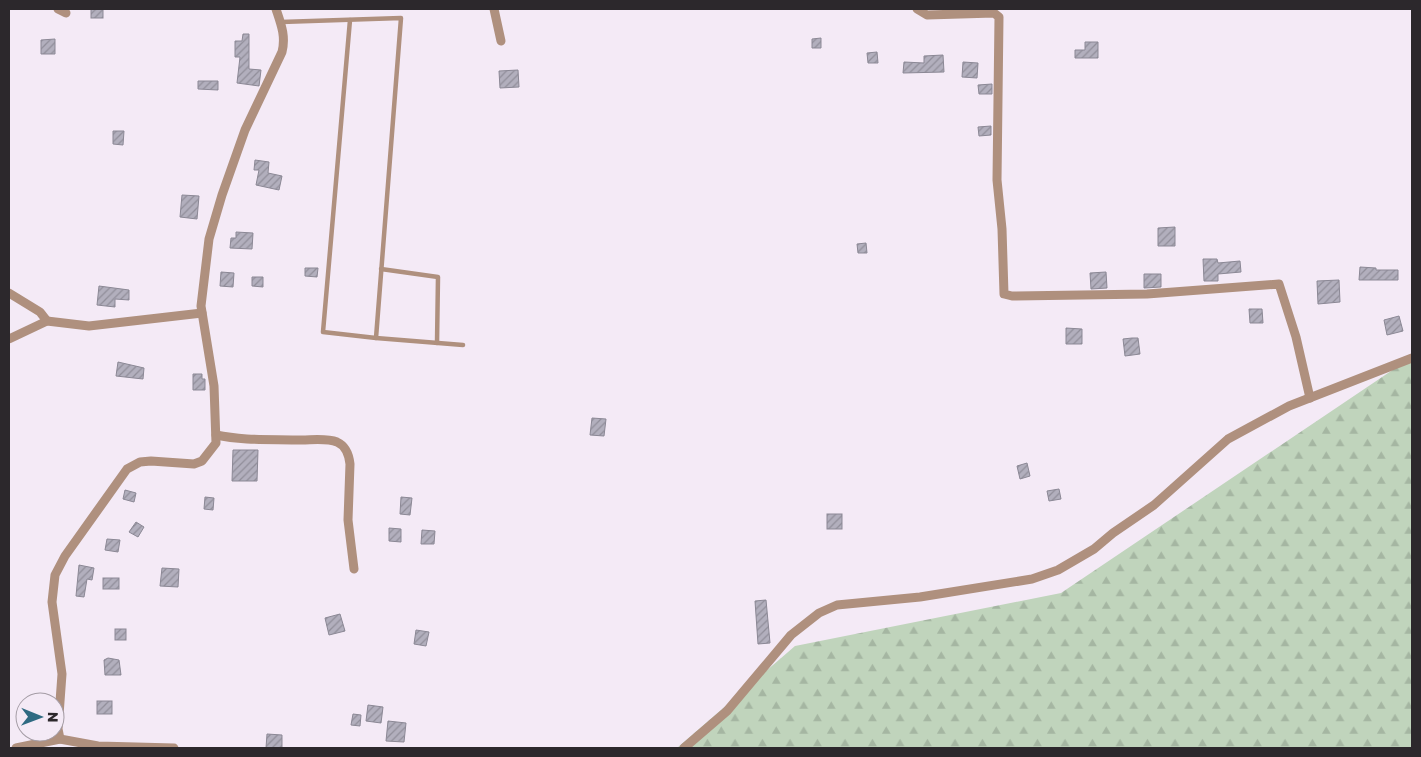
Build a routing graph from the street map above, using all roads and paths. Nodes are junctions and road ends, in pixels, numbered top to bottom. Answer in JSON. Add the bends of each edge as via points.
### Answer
{"nodes":[{"id":1,"x":276,"y":9,"type":"edge"},
{"id":2,"x":494,"y":9,"type":"edge"},
{"id":3,"x":917,"y":9,"type":"edge"},
{"id":4,"x":350,"y":20,"type":"junction"},
{"id":5,"x":281,"y":22,"type":"junction"},
{"id":6,"x":501,"y":41,"type":"dead end"},
{"id":7,"x":381,"y":269,"type":"junction"},
{"id":8,"x":9,"y":294,"type":"edge"},
{"id":9,"x":202,"y":313,"type":"junction"},
{"id":10,"x":47,"y":321,"type":"junction"},
{"id":11,"x":376,"y":338,"type":"junction"},
{"id":12,"x":9,"y":339,"type":"edge"},
{"id":13,"x":437,"y":343,"type":"junction"},
{"id":14,"x":463,"y":345,"type":"dead end"},
{"id":15,"x":1412,"y":358,"type":"edge"},
{"id":16,"x":1310,"y":398,"type":"junction"},
{"id":17,"x":216,"y":435,"type":"junction"},
{"id":18,"x":354,"y":569,"type":"dead end"},
{"id":19,"x":61,"y":692,"type":"edge"},
{"id":20,"x":65,"y":740,"type":"edge"},
{"id":21,"x":45,"y":742,"type":"edge"},
{"id":22,"x":16,"y":748,"type":"edge"},
{"id":23,"x":174,"y":748,"type":"edge"},
{"id":24,"x":684,"y":748,"type":"edge"}],
"edges":[{"from":1,"to":5,"type":"street"},
{"from":2,"to":6,"type":"street"},
{"from":3,"to":16,"type":"street","via":[[927,15],[994,14],[999,17],[997,180],[1004,294],[1147,294],[1279,284]]},
{"from":4,"to":5,"type":"lane"},
{"from":4,"to":7,"type":"lane","via":[[402,18]]},
{"from":4,"to":11,"type":"lane","via":[[323,332]]},
{"from":5,"to":9,"type":"street","via":[[285,42],[282,52],[245,130],[209,239]]},
{"from":7,"to":11,"type":"lane"},
{"from":7,"to":13,"type":"lane","via":[[438,277]]},
{"from":8,"to":10,"type":"street","via":[[40,312]]},
{"from":9,"to":10,"type":"street","via":[[89,326]]},
{"from":9,"to":17,"type":"street","via":[[211,356]]},
{"from":10,"to":12,"type":"street"},
{"from":11,"to":13,"type":"lane"},
{"from":13,"to":14,"type":"lane"},
{"from":15,"to":16,"type":"street"},
{"from":16,"to":24,"type":"street","via":[[1228,439],[1154,505],[1094,549],[1058,570],[1032,579],[920,597],[837,605],[819,613],[791,635],[727,711]]},
{"from":17,"to":18,"type":"street","via":[[338,442],[349,455],[348,520]]},
{"from":17,"to":19,"type":"street","via":[[216,443],[202,461],[194,464],[140,462],[127,469],[65,556],[55,576],[52,602],[62,674]]},
{"from":20,"to":23,"type":"street","via":[[98,746]]},
{"from":21,"to":22,"type":"street"}]}
